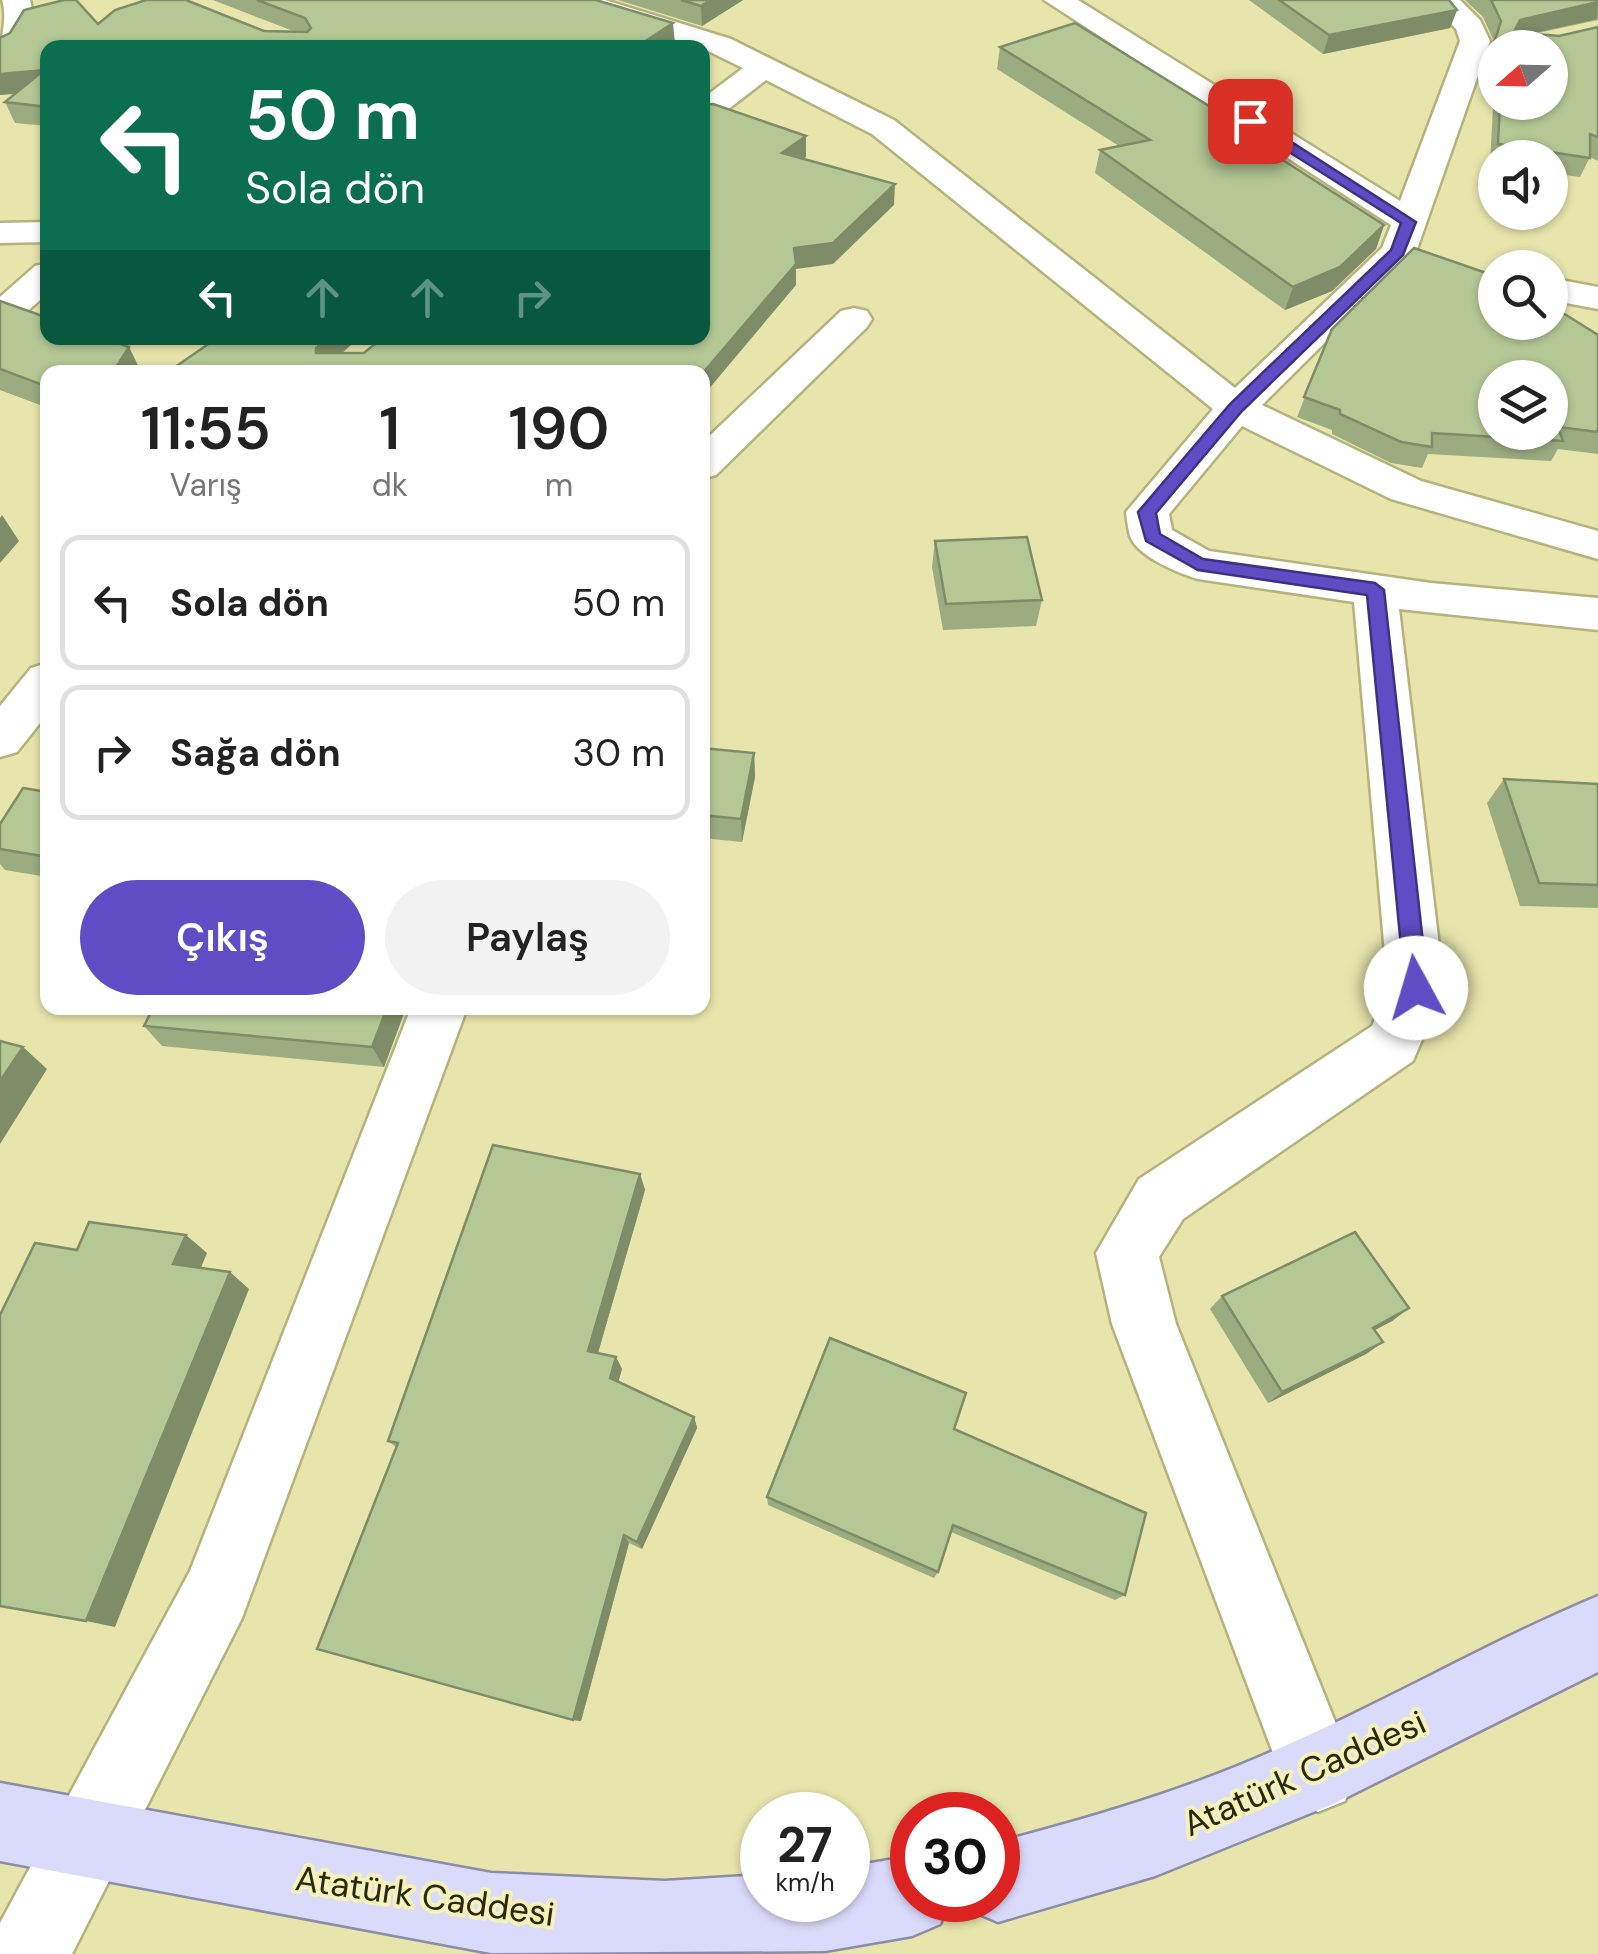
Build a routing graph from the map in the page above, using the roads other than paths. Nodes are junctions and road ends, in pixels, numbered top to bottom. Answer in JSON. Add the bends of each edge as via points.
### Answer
{"nodes":[{"id":1,"x":16,"y":0,"type":"edge"},
{"id":2,"x":576,"y":0,"type":"edge"},
{"id":3,"x":1058,"y":0,"type":"edge"},
{"id":4,"x":1444,"y":0,"type":"edge"},
{"id":5,"x":705,"y":40,"type":"edge"},
{"id":6,"x":710,"y":42,"type":"edge"},
{"id":7,"x":1478,"y":47,"type":"edge"},
{"id":8,"x":0,"y":50,"type":"edge"},
{"id":9,"x":764,"y":67,"type":"junction"},
{"id":10,"x":1478,"y":67,"type":"edge"},
{"id":11,"x":710,"y":108,"type":"edge"},
{"id":12,"x":40,"y":232,"type":"edge"},
{"id":13,"x":0,"y":233,"type":"edge"},
{"id":14,"x":1404,"y":237,"type":"junction"},
{"id":15,"x":1437,"y":261,"type":"edge"},
{"id":16,"x":40,"y":281,"type":"edge"},
{"id":17,"x":1568,"y":292,"type":"edge"},
{"id":18,"x":1598,"y":298,"type":"edge"},
{"id":19,"x":0,"y":316,"type":"edge"},
{"id":20,"x":854,"y":318,"type":"dead end"},
{"id":21,"x":1236,"y":408,"type":"junction"},
{"id":22,"x":710,"y":458,"type":"edge"},
{"id":23,"x":1598,"y":545,"type":"edge"},
{"id":24,"x":1375,"y":590,"type":"junction"},
{"id":25,"x":1598,"y":614,"type":"edge"},
{"id":26,"x":436,"y":1015,"type":"edge"},
{"id":27,"x":1598,"y":1634,"type":"edge"},
{"id":28,"x":1318,"y":1774,"type":"junction"},
{"id":29,"x":0,"y":1822,"type":"edge"},
{"id":30,"x":89,"y":1841,"type":"junction"},
{"id":31,"x":1020,"y":1876,"type":"edge"},
{"id":32,"x":890,"y":1905,"type":"edge"},
{"id":33,"x":819,"y":1932,"type":"edge"},
{"id":34,"x":28,"y":1954,"type":"edge"}],
"edges":[{"from":1,"to":8,"type":"street","via":[[17,27]]},
{"from":2,"to":5,"type":"street"},
{"from":3,"to":14,"type":"street"},
{"from":4,"to":7,"type":"street","via":[[1470,26]]},
{"from":6,"to":9,"type":"street"},
{"from":9,"to":11,"type":"street"},
{"from":9,"to":21,"type":"street","via":[[883,128]]},
{"from":10,"to":14,"type":"street"},
{"from":12,"to":13,"type":"street"},
{"from":14,"to":15,"type":"street"},
{"from":14,"to":21,"type":"street"},
{"from":16,"to":19,"type":"street"},
{"from":17,"to":18,"type":"street"},
{"from":20,"to":22,"type":"street"},
{"from":21,"to":23,"type":"street","via":[[1406,490]]},
{"from":21,"to":24,"type":"street","via":[[1147,512],[1152,537],[1198,564]]},
{"from":24,"to":25,"type":"street"},
{"from":24,"to":28,"type":"street","via":[[1416,988],[1393,1044],[1161,1199],[1126,1253],[1144,1324]]},
{"from":26,"to":30,"type":"street","via":[[217,1593]]},
{"from":27,"to":28,"type":"main road","name":"Atatürk Caddesi"},
{"from":28,"to":31,"type":"main road","name":"Atatürk Caddesi","via":[[1170,1833]]},
{"from":29,"to":30,"type":"main road","name":"Atatürk Caddesi"},
{"from":30,"to":33,"type":"main road","name":"Atatürk Caddesi","via":[[491,1913]]},
{"from":30,"to":34,"type":"street"},
{"from":32,"to":33,"type":"main road","name":"Atatürk Caddesi"}]}
